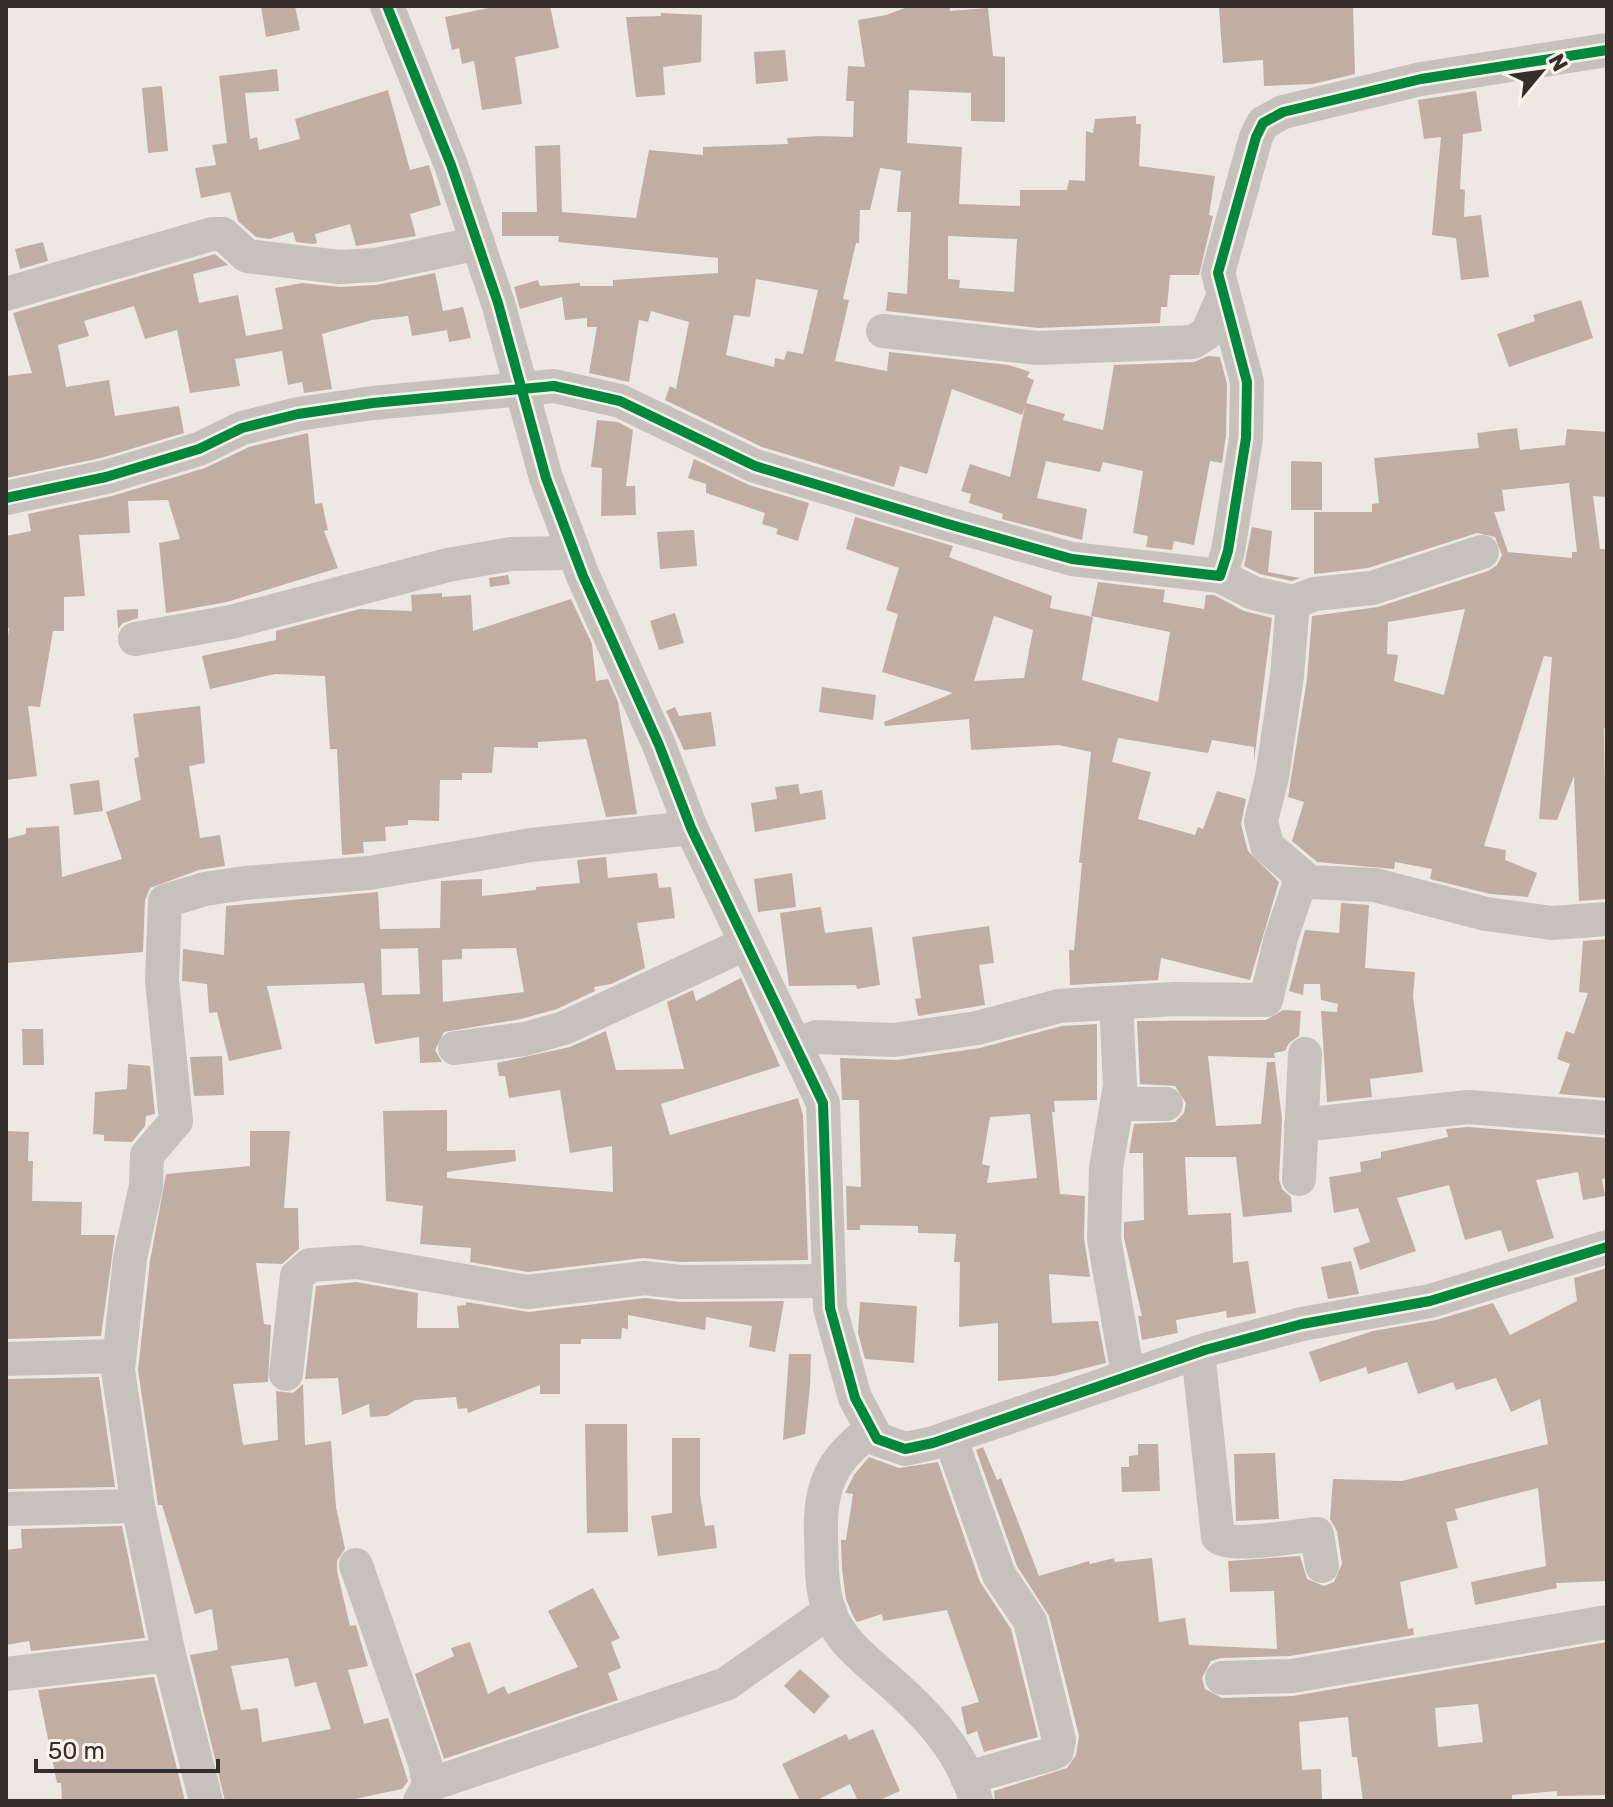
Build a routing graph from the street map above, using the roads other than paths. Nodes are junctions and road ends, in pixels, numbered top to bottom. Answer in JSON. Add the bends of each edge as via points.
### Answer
{"nodes":[{"id":1,"x":387,"y":6,"type":"edge"},
{"id":2,"x":1607,"y":50,"type":"edge"},
{"id":3,"x":478,"y":243,"type":"junction"},
{"id":4,"x":6,"y":294,"type":"edge"},
{"id":5,"x":1223,"y":297,"type":"junction"},
{"id":6,"x":883,"y":331,"type":"dead end"},
{"id":7,"x":521,"y":389,"type":"junction"},
{"id":8,"x":6,"y":498,"type":"edge"},
{"id":9,"x":1482,"y":552,"type":"dead end"},
{"id":10,"x":574,"y":553,"type":"junction"},
{"id":11,"x":1220,"y":576,"type":"junction"},
{"id":12,"x":1293,"y":602,"type":"junction"},
{"id":13,"x":135,"y":639,"type":"dead end"},
{"id":14,"x":691,"y":828,"type":"junction"},
{"id":15,"x":1302,"y":876,"type":"junction"},
{"id":16,"x":1607,"y":919,"type":"edge"},
{"id":17,"x":745,"y":944,"type":"junction"},
{"id":18,"x":1116,"y":1004,"type":"junction"},
{"id":19,"x":796,"y":1045,"type":"junction"},
{"id":20,"x":455,"y":1048,"type":"dead end"},
{"id":21,"x":1305,"y":1054,"type":"dead end"},
{"id":22,"x":1117,"y":1104,"type":"junction"},
{"id":23,"x":1166,"y":1104,"type":"dead end"},
{"id":24,"x":1607,"y":1118,"type":"edge"},
{"id":25,"x":1301,"y":1125,"type":"junction"},
{"id":26,"x":1299,"y":1179,"type":"dead end"},
{"id":27,"x":1607,"y":1247,"type":"edge"},
{"id":28,"x":829,"y":1281,"type":"junction"},
{"id":29,"x":1198,"y":1352,"type":"junction"},
{"id":30,"x":119,"y":1356,"type":"junction"},
{"id":31,"x":6,"y":1359,"type":"edge"},
{"id":32,"x":286,"y":1374,"type":"dead end"},
{"id":33,"x":1128,"y":1375,"type":"junction"},
{"id":34,"x":870,"y":1431,"type":"junction"},
{"id":35,"x":950,"y":1437,"type":"junction"},
{"id":36,"x":138,"y":1506,"type":"junction"},
{"id":37,"x":6,"y":1509,"type":"edge"},
{"id":38,"x":356,"y":1565,"type":"dead end"},
{"id":39,"x":1322,"y":1566,"type":"dead end"},
{"id":40,"x":830,"y":1611,"type":"junction"},
{"id":41,"x":1607,"y":1622,"type":"edge"},
{"id":42,"x":169,"y":1655,"type":"junction"},
{"id":43,"x":6,"y":1674,"type":"edge"},
{"id":44,"x":1222,"y":1678,"type":"dead end"},
{"id":45,"x":972,"y":1789,"type":"edge"},
{"id":46,"x":424,"y":1793,"type":"edge"},
{"id":47,"x":206,"y":1801,"type":"edge"}],
"edges":[{"from":1,"to":3,"type":"street"},
{"from":2,"to":5,"type":"street","via":[[1421,79],[1272,116],[1256,137],[1218,273]]},
{"from":3,"to":4,"type":"street","via":[[375,265],[339,267],[247,256],[223,234],[212,234]]},
{"from":3,"to":7,"type":"street"},
{"from":5,"to":6,"type":"street","via":[[1207,333],[1193,342],[1037,348]]},
{"from":5,"to":11,"type":"street","via":[[1247,382],[1246,438]]},
{"from":7,"to":8,"type":"street","via":[[298,414],[242,428],[199,449],[106,477]]},
{"from":7,"to":10,"type":"street"},
{"from":7,"to":11,"type":"street","via":[[578,389],[620,401],[755,466],[1072,559]]},
{"from":9,"to":12,"type":"street","via":[[1372,588],[1315,594]]},
{"from":10,"to":13,"type":"street","via":[[511,554],[448,565],[231,622]]},
{"from":10,"to":14,"type":"street"},
{"from":11,"to":12,"type":"street","via":[[1253,593]]},
{"from":12,"to":15,"type":"street","via":[[1287,676],[1261,821],[1267,846]]},
{"from":14,"to":17,"type":"street"},
{"from":14,"to":30,"type":"street","via":[[531,845],[369,873],[231,885],[165,901],[162,980],[176,1121],[147,1155]]},
{"from":15,"to":16,"type":"street","via":[[1309,882],[1375,885],[1486,914],[1552,923]]},
{"from":15,"to":18,"type":"street","via":[[1266,1000]]},
{"from":17,"to":19,"type":"street"},
{"from":17,"to":20,"type":"street","via":[[564,1028]]},
{"from":18,"to":19,"type":"street","via":[[1059,1006],[977,1028],[894,1040],[816,1037]]},
{"from":18,"to":22,"type":"street"},
{"from":19,"to":28,"type":"street","via":[[823,1103]]},
{"from":21,"to":25,"type":"street"},
{"from":22,"to":23,"type":"street"},
{"from":22,"to":33,"type":"street","via":[[1106,1168],[1104,1239]]},
{"from":24,"to":25,"type":"street","via":[[1468,1107]]},
{"from":25,"to":26,"type":"street"},
{"from":27,"to":29,"type":"street","via":[[1430,1301],[1302,1324]]},
{"from":28,"to":32,"type":"street","via":[[622,1279],[527,1292],[357,1262],[310,1265],[297,1276]]},
{"from":28,"to":34,"type":"street","via":[[842,1360]]},
{"from":29,"to":33,"type":"street"},
{"from":29,"to":39,"type":"street","via":[[1218,1537],[1224,1542],[1317,1534]]},
{"from":30,"to":31,"type":"street"},
{"from":30,"to":36,"type":"street"},
{"from":33,"to":35,"type":"street"},
{"from":34,"to":35,"type":"street","via":[[884,1444],[905,1449]]},
{"from":34,"to":40,"type":"street","via":[[834,1464],[820,1513],[824,1596]]},
{"from":35,"to":45,"type":"street","via":[[999,1575],[1030,1621],[1059,1740],[1057,1751]]},
{"from":36,"to":37,"type":"street"},
{"from":36,"to":42,"type":"street"},
{"from":38,"to":46,"type":"street","via":[[422,1752]]},
{"from":40,"to":45,"type":"street","via":[[858,1654],[940,1730]]},
{"from":40,"to":46,"type":"street","via":[[726,1684]]},
{"from":41,"to":44,"type":"street","via":[[1292,1676]]},
{"from":42,"to":43,"type":"street"},
{"from":42,"to":47,"type":"street"}]}
